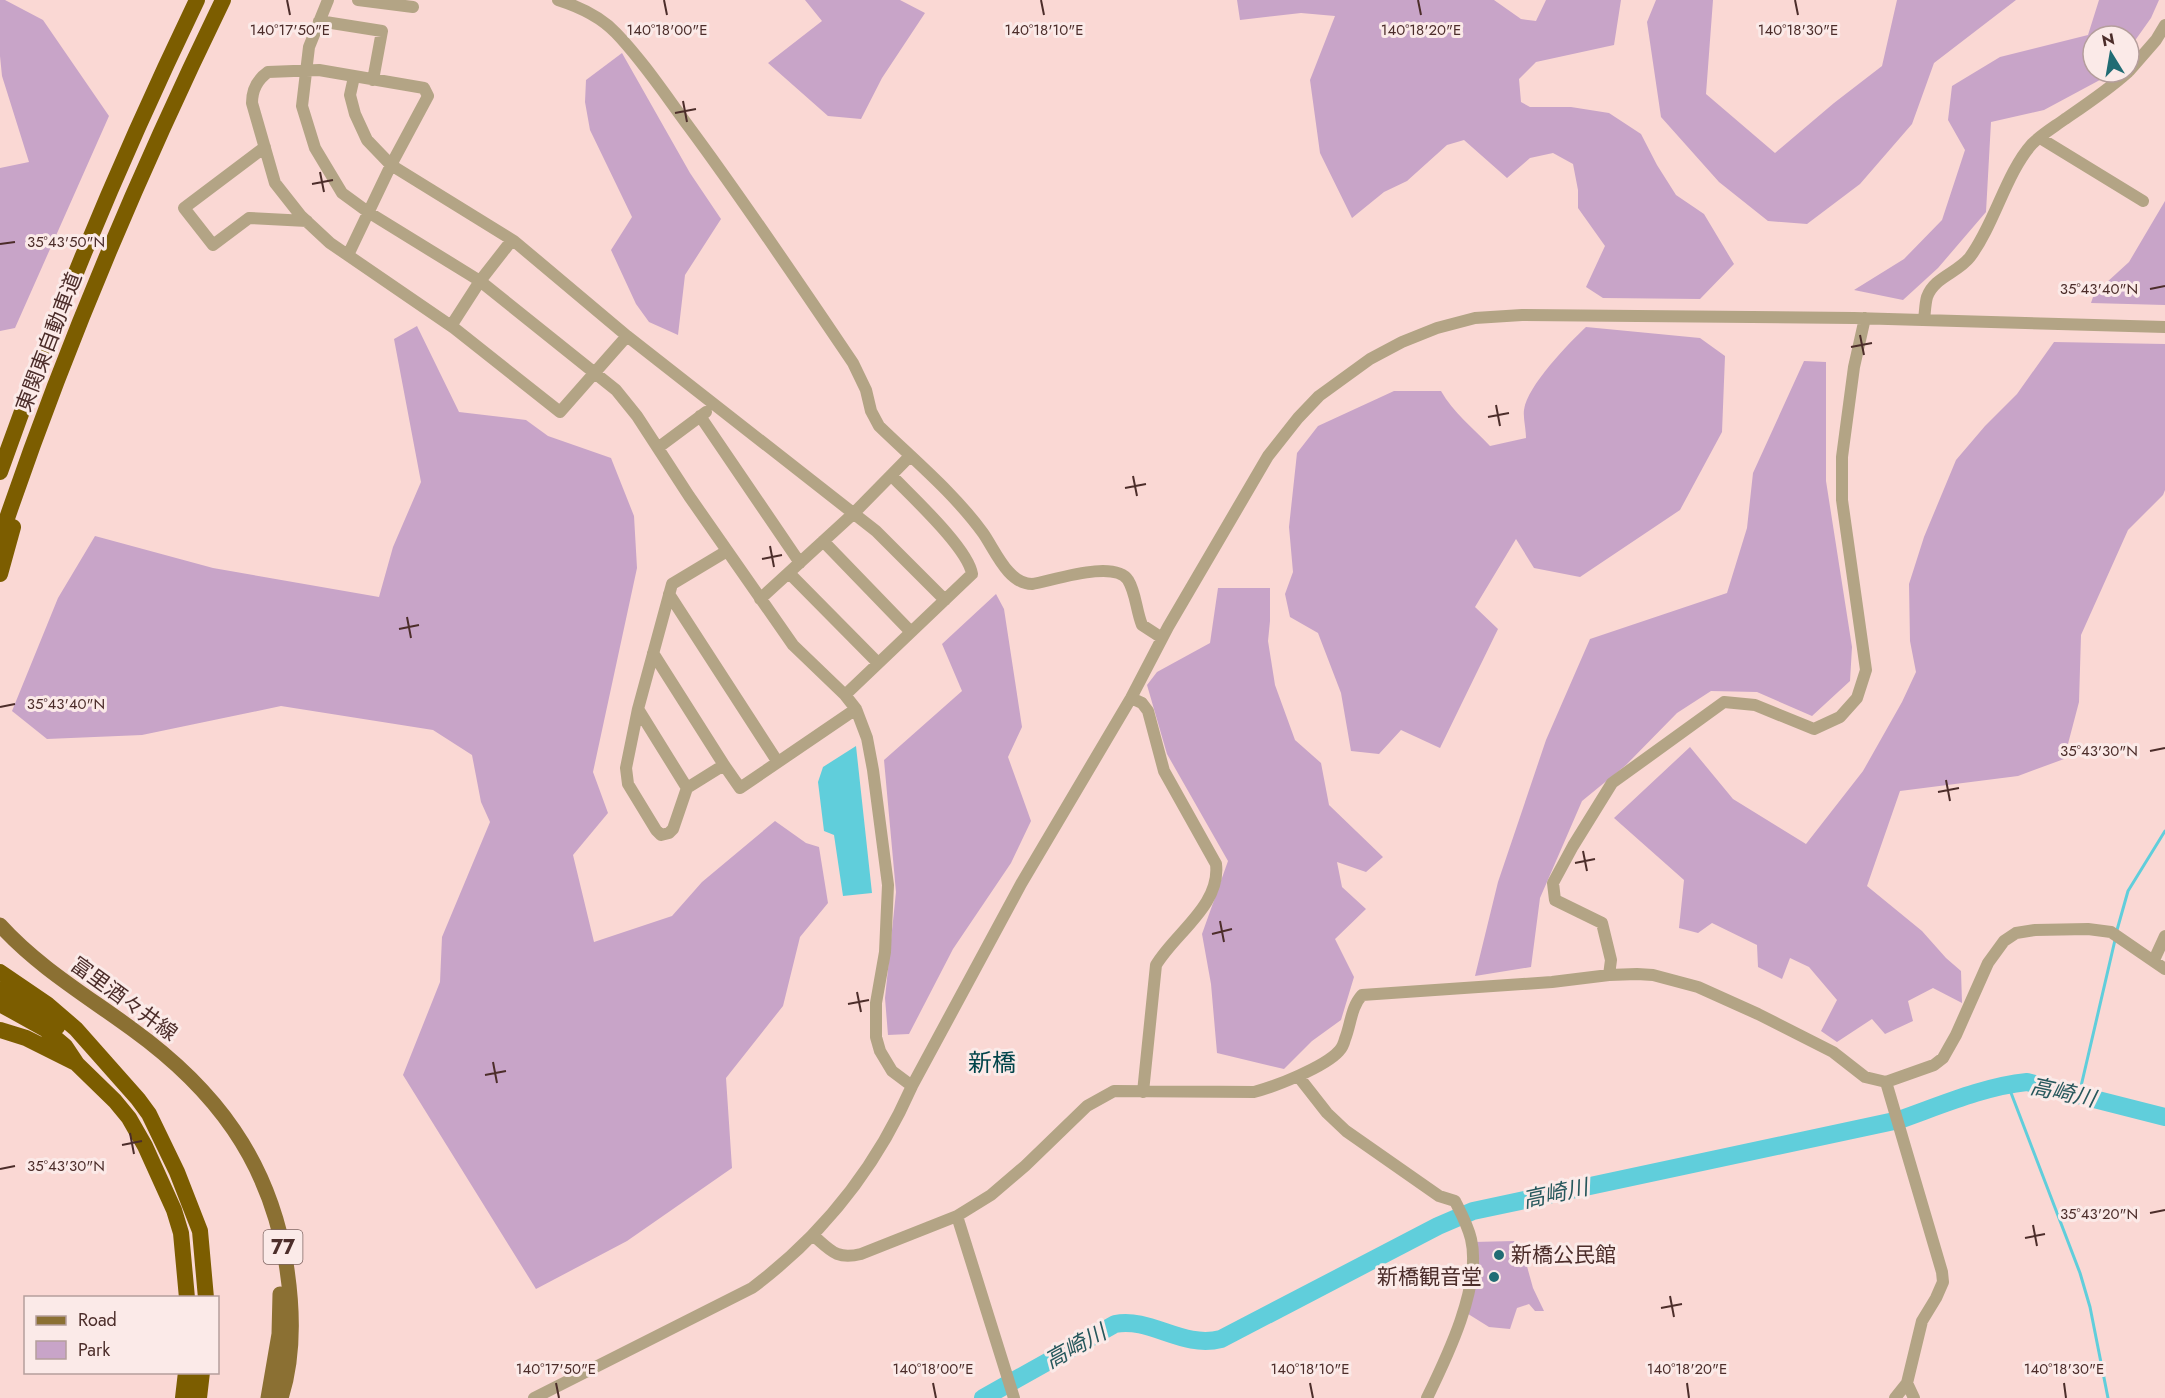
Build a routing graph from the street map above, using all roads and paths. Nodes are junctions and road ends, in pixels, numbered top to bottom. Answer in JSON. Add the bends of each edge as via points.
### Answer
{"nodes":[{"id":1,"x":197,"y":0,"type":"edge"},
{"id":2,"x":223,"y":0,"type":"edge"},
{"id":3,"x":328,"y":0,"type":"edge"},
{"id":4,"x":358,"y":0,"type":"edge"},
{"id":5,"x":558,"y":0,"type":"edge"},
{"id":6,"x":413,"y":7,"type":"dead end"},
{"id":7,"x":319,"y":21,"type":"junction"},
{"id":8,"x":2165,"y":25,"type":"edge"},
{"id":9,"x":2141,"y":57,"type":"edge"},
{"id":10,"x":306,"y":69,"type":"junction"},
{"id":11,"x":354,"y":77,"type":"junction"},
{"id":12,"x":373,"y":80,"type":"junction"},
{"id":13,"x":2114,"y":84,"type":"edge"},
{"id":14,"x":2040,"y":138,"type":"junction"},
{"id":15,"x":265,"y":147,"type":"junction"},
{"id":16,"x":391,"y":165,"type":"junction"},
{"id":17,"x":2143,"y":201,"type":"dead end"},
{"id":18,"x":368,"y":212,"type":"junction"},
{"id":19,"x":307,"y":221,"type":"junction"},
{"id":20,"x":512,"y":240,"type":"junction"},
{"id":21,"x":348,"y":255,"type":"junction"},
{"id":22,"x":480,"y":281,"type":"junction"},
{"id":23,"x":1865,"y":318,"type":"junction"},
{"id":24,"x":1924,"y":320,"type":"junction"},
{"id":25,"x":451,"y":326,"type":"junction"},
{"id":26,"x":2165,"y":327,"type":"edge"},
{"id":27,"x":627,"y":336,"type":"junction"},
{"id":28,"x":595,"y":372,"type":"junction"},
{"id":29,"x":715,"y":405,"type":"junction"},
{"id":30,"x":700,"y":416,"type":"junction"},
{"id":31,"x":38,"y":433,"type":"junction"},
{"id":32,"x":659,"y":447,"type":"junction"},
{"id":33,"x":910,"y":456,"type":"junction"},
{"id":34,"x":0,"y":471,"type":"edge"},
{"id":35,"x":891,"y":475,"type":"junction"},
{"id":36,"x":854,"y":513,"type":"junction"},
{"id":37,"x":0,"y":539,"type":"edge"},
{"id":38,"x":823,"y":541,"type":"junction"},
{"id":39,"x":727,"y":551,"type":"junction"},
{"id":40,"x":800,"y":563,"type":"junction"},
{"id":41,"x":789,"y":573,"type":"junction"},
{"id":42,"x":0,"y":574,"type":"edge"},
{"id":43,"x":669,"y":594,"type":"junction"},
{"id":44,"x":760,"y":600,"type":"junction"},
{"id":45,"x":945,"y":600,"type":"junction"},
{"id":46,"x":910,"y":631,"type":"junction"},
{"id":47,"x":1162,"y":638,"type":"junction"},
{"id":48,"x":653,"y":654,"type":"junction"},
{"id":49,"x":878,"y":663,"type":"junction"},
{"id":50,"x":845,"y":695,"type":"junction"},
{"id":51,"x":1131,"y":698,"type":"junction"},
{"id":52,"x":638,"y":709,"type":"junction"},
{"id":53,"x":856,"y":710,"type":"junction"},
{"id":54,"x":777,"y":761,"type":"junction"},
{"id":55,"x":724,"y":765,"type":"junction"},
{"id":56,"x":687,"y":788,"type":"junction"},
{"id":57,"x":0,"y":925,"type":"edge"},
{"id":58,"x":2165,"y":936,"type":"edge"},
{"id":59,"x":2154,"y":960,"type":"junction"},
{"id":60,"x":2165,"y":969,"type":"edge"},
{"id":61,"x":0,"y":972,"type":"edge"},
{"id":62,"x":1609,"y":975,"type":"junction"},
{"id":63,"x":0,"y":990,"type":"edge"},
{"id":64,"x":0,"y":1004,"type":"edge"},
{"id":65,"x":0,"y":1030,"type":"edge"},
{"id":66,"x":94,"y":1050,"type":"junction"},
{"id":67,"x":77,"y":1064,"type":"junction"},
{"id":68,"x":1298,"y":1076,"type":"junction"},
{"id":69,"x":1886,"y":1082,"type":"junction"},
{"id":70,"x":912,"y":1086,"type":"junction"},
{"id":71,"x":1143,"y":1092,"type":"junction"},
{"id":72,"x":219,"y":1111,"type":"junction"},
{"id":73,"x":957,"y":1216,"type":"junction"},
{"id":74,"x":814,"y":1236,"type":"junction"},
{"id":75,"x":187,"y":1296,"type":"edge"},
{"id":76,"x":206,"y":1296,"type":"edge"},
{"id":77,"x":186,"y":1374,"type":"edge"},
{"id":78,"x":202,"y":1374,"type":"edge"},
{"id":79,"x":1907,"y":1383,"type":"junction"},
{"id":80,"x":183,"y":1398,"type":"edge"},
{"id":81,"x":199,"y":1398,"type":"edge"},
{"id":82,"x":268,"y":1398,"type":"edge"},
{"id":83,"x":281,"y":1398,"type":"edge"},
{"id":84,"x":534,"y":1398,"type":"edge"},
{"id":85,"x":1014,"y":1398,"type":"edge"},
{"id":86,"x":1427,"y":1398,"type":"edge"},
{"id":87,"x":1895,"y":1398,"type":"edge"},
{"id":88,"x":1914,"y":1398,"type":"edge"}],
"edges":[{"from":1,"to":34,"type":"highway","name":"東関東自動車道","via":[[100,213]]},
{"from":2,"to":31,"type":"highway","name":"東関東自動車道","via":[[121,219]]},
{"from":3,"to":7,"type":"street"},
{"from":4,"to":6,"type":"street"},
{"from":5,"to":33,"type":"street","via":[[595,15],[616,33],[661,89],[733,186],[853,363],[874,418]]},
{"from":7,"to":10,"type":"street"},
{"from":7,"to":12,"type":"street","via":[[382,31]]},
{"from":8,"to":9,"type":"street"},
{"from":10,"to":11,"type":"street"},
{"from":10,"to":15,"type":"street","via":[[268,72],[252,93]]},
{"from":10,"to":18,"type":"street","via":[[302,106],[315,148],[342,192]]},
{"from":11,"to":12,"type":"street"},
{"from":11,"to":16,"type":"street","via":[[350,94],[355,114],[367,140]]},
{"from":12,"to":16,"type":"street","via":[[424,88],[428,96]]},
{"from":13,"to":14,"type":"street"},
{"from":14,"to":17,"type":"street"},
{"from":14,"to":24,"type":"street","via":[[2024,155],[1968,259],[1931,289]]},
{"from":15,"to":19,"type":"street","via":[[275,183]]},
{"from":15,"to":19,"type":"street","via":[[184,208],[213,245],[249,218]]},
{"from":16,"to":18,"type":"street"},
{"from":16,"to":20,"type":"street"},
{"from":18,"to":21,"type":"street"},
{"from":18,"to":22,"type":"street"},
{"from":19,"to":21,"type":"street"},
{"from":20,"to":22,"type":"street"},
{"from":20,"to":27,"type":"street"},
{"from":21,"to":25,"type":"street"},
{"from":22,"to":25,"type":"street"},
{"from":22,"to":28,"type":"street"},
{"from":23,"to":24,"type":"street"},
{"from":23,"to":47,"type":"street","via":[[1503,316],[1447,325],[1402,342],[1342,378],[1298,418],[1268,456]]},
{"from":23,"to":62,"type":"street","via":[[1842,457],[1842,500],[1866,670],[1857,698],[1840,717],[1814,729],[1755,705],[1724,702],[1612,783],[1553,883],[1555,900],[1602,923],[1611,960]]},
{"from":24,"to":26,"type":"street"},
{"from":25,"to":28,"type":"street","via":[[560,412]]},
{"from":27,"to":28,"type":"street"},
{"from":27,"to":29,"type":"street"},
{"from":28,"to":32,"type":"street","via":[[616,390]]},
{"from":29,"to":30,"type":"street"},
{"from":29,"to":36,"type":"street"},
{"from":30,"to":32,"type":"street"},
{"from":30,"to":40,"type":"street"},
{"from":31,"to":37,"type":"highway","name":"東関東自動車道"},
{"from":31,"to":42,"type":"highway"},
{"from":32,"to":39,"type":"street"},
{"from":33,"to":35,"type":"street"},
{"from":33,"to":47,"type":"street","via":[[969,515],[1020,582],[1032,584],[1091,572],[1120,573],[1131,588],[1142,625]]},
{"from":35,"to":36,"type":"street"},
{"from":35,"to":45,"type":"street","via":[[949,536],[970,566],[972,574]]},
{"from":36,"to":38,"type":"street"},
{"from":36,"to":45,"type":"street"},
{"from":38,"to":40,"type":"street"},
{"from":38,"to":46,"type":"street"},
{"from":39,"to":43,"type":"street","via":[[672,584]]},
{"from":39,"to":44,"type":"street"},
{"from":40,"to":41,"type":"street"},
{"from":41,"to":44,"type":"street"},
{"from":41,"to":49,"type":"street"},
{"from":43,"to":48,"type":"street"},
{"from":43,"to":54,"type":"street"},
{"from":44,"to":50,"type":"street","via":[[793,645]]},
{"from":45,"to":46,"type":"street"},
{"from":46,"to":49,"type":"street"},
{"from":47,"to":51,"type":"street"},
{"from":48,"to":52,"type":"street"},
{"from":48,"to":55,"type":"street"},
{"from":49,"to":50,"type":"street"},
{"from":50,"to":53,"type":"street"},
{"from":51,"to":70,"type":"street","via":[[1021,884]]},
{"from":51,"to":71,"type":"street","via":[[1148,711],[1164,771],[1216,864],[1218,877],[1200,914],[1165,949],[1156,965]]},
{"from":52,"to":56,"type":"street"},
{"from":52,"to":56,"type":"street","via":[[626,768],[628,784],[661,835],[673,829]]},
{"from":53,"to":54,"type":"street"},
{"from":53,"to":70,"type":"street","via":[[869,749],[888,885],[876,1037],[892,1071]]},
{"from":54,"to":55,"type":"street","via":[[740,788]]},
{"from":55,"to":56,"type":"street"},
{"from":57,"to":72,"type":"main road","name":"富里酒々井線","number":"77","via":[[55,975],[165,1054]]},
{"from":58,"to":59,"type":"street"},
{"from":59,"to":60,"type":"street"},
{"from":59,"to":69,"type":"street","via":[[2111,932],[2088,929],[2016,933],[2004,941],[1988,963],[1943,1058]]},
{"from":61,"to":66,"type":"highway","via":[[63,1017]]},
{"from":62,"to":68,"type":"street","via":[[1362,995],[1340,1051]]},
{"from":62,"to":69,"type":"street","via":[[1653,975],[1698,987],[1833,1052],[1865,1077]]},
{"from":63,"to":66,"type":"highway"},
{"from":64,"to":67,"type":"highway","via":[[45,1029]]},
{"from":65,"to":67,"type":"highway","via":[[26,1038]]},
{"from":66,"to":76,"type":"highway","via":[[138,1099],[163,1141],[200,1231]]},
{"from":67,"to":75,"type":"highway","via":[[129,1118],[149,1154],[181,1233]]},
{"from":68,"to":71,"type":"street","via":[[1254,1092]]},
{"from":68,"to":86,"type":"street","via":[[1346,1131],[1439,1196],[1455,1201],[1465,1222],[1473,1262],[1468,1296]]},
{"from":69,"to":79,"type":"street","via":[[1943,1282],[1922,1321]]},
{"from":70,"to":74,"type":"street","via":[[880,1151]]},
{"from":71,"to":73,"type":"street","via":[[1114,1091],[1088,1106],[991,1195]]},
{"from":72,"to":82,"type":"main road","name":"富里酒々井線","number":"77","via":[[262,1200],[276,1259],[279,1334]]},
{"from":72,"to":83,"type":"main road","name":"富里酒々井線","number":"77","via":[[254,1162],[283,1245],[292,1321],[288,1375]]},
{"from":73,"to":74,"type":"street","via":[[846,1257],[832,1252]]},
{"from":73,"to":85,"type":"street"},
{"from":74,"to":84,"type":"street","via":[[752,1288]]},
{"from":77,"to":80,"type":"highway"},
{"from":78,"to":81,"type":"highway"},
{"from":79,"to":87,"type":"street"},
{"from":79,"to":88,"type":"street"}]}
